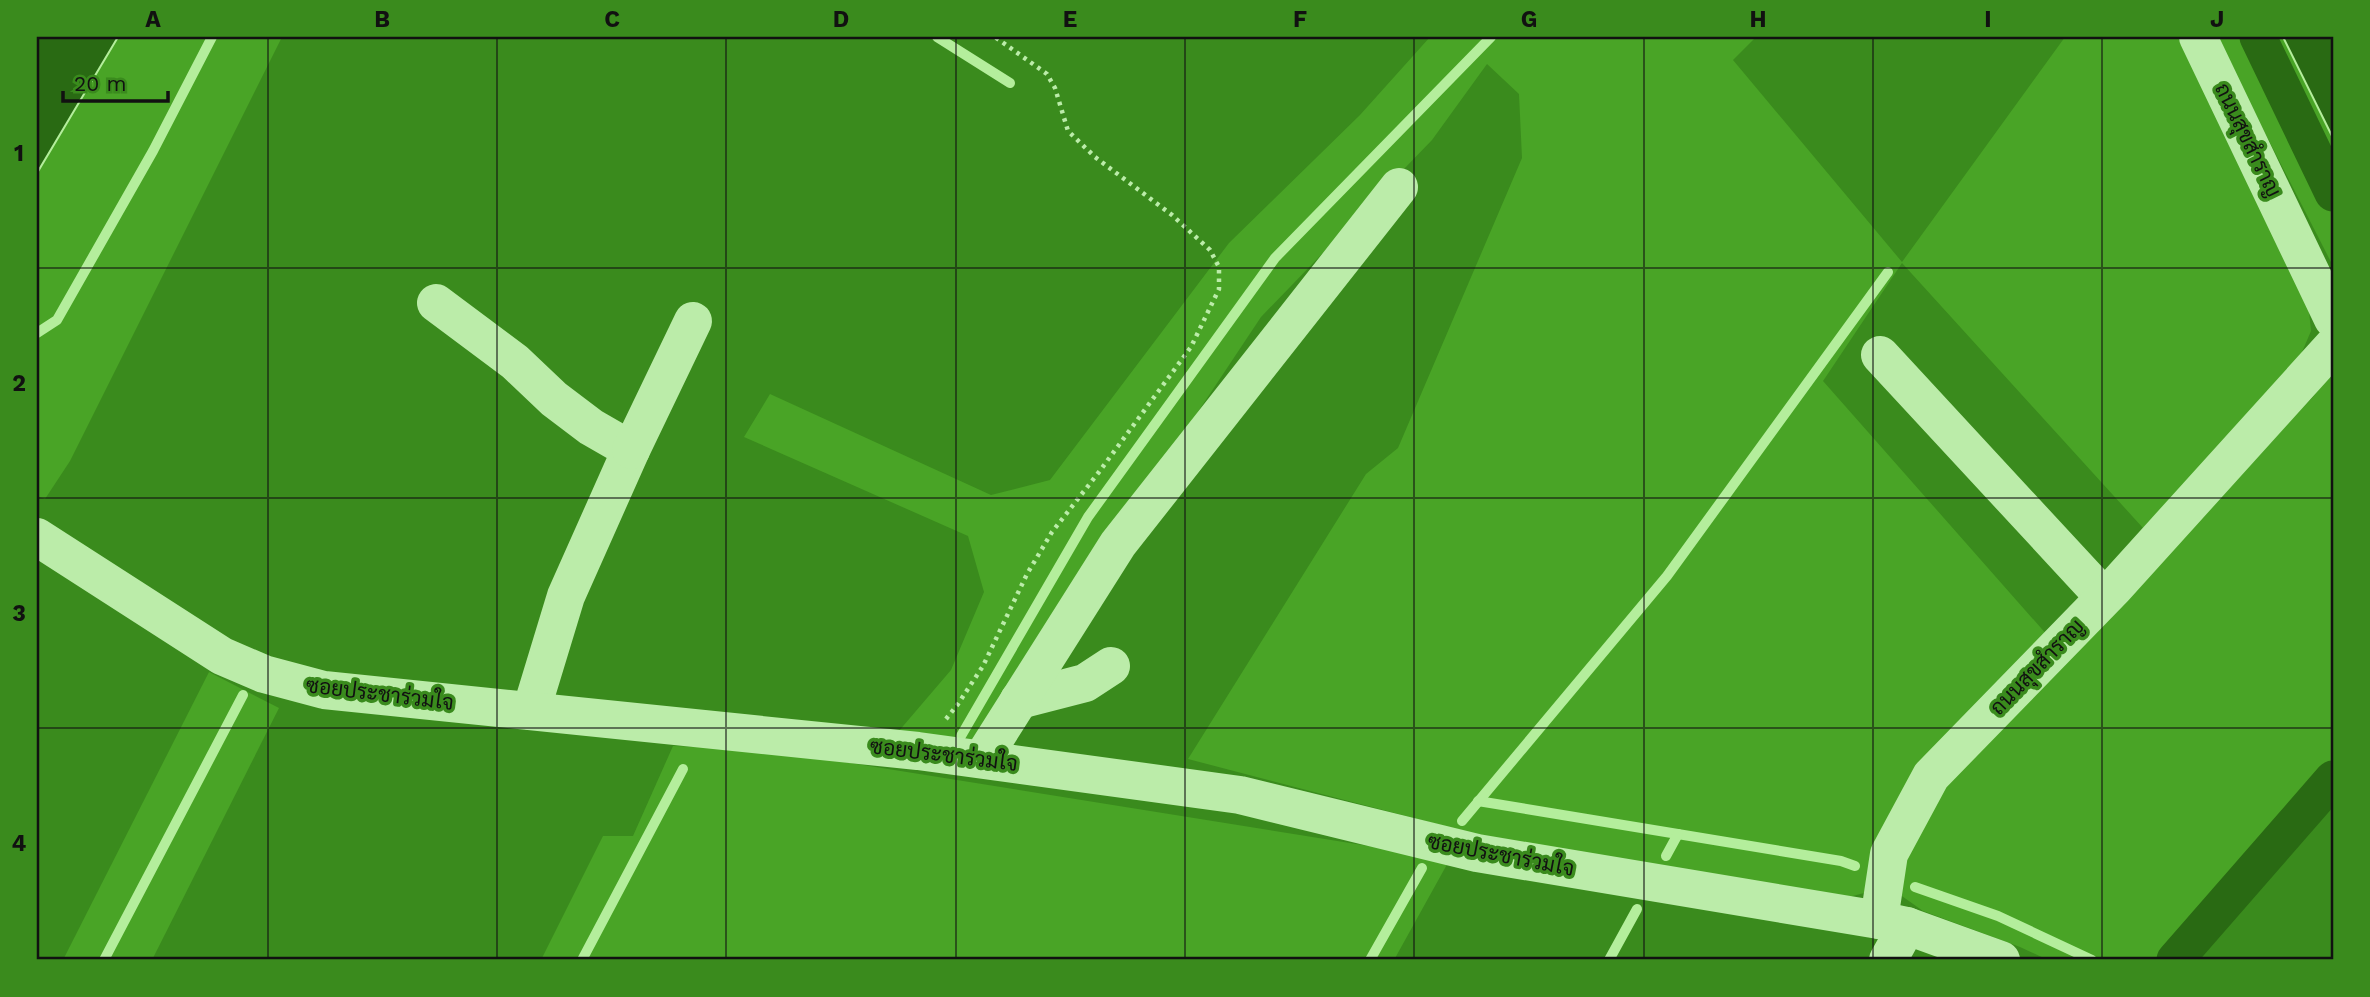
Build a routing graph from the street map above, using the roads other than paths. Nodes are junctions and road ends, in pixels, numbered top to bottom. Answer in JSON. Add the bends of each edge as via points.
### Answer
{"nodes":[{"id":1,"x":2198,"y":37,"type":"edge"},
{"id":2,"x":1399,"y":187,"type":"dead end"},
{"id":3,"x":436,"y":303,"type":"dead end"},
{"id":4,"x":2333,"y":319,"type":"edge"},
{"id":5,"x":693,"y":321,"type":"dead end"},
{"id":6,"x":2333,"y":346,"type":"edge"},
{"id":7,"x":1880,"y":355,"type":"dead end"},
{"id":8,"x":631,"y":450,"type":"junction"},
{"id":9,"x":37,"y":537,"type":"edge"},
{"id":10,"x":2104,"y":597,"type":"junction"},
{"id":11,"x":1111,"y":666,"type":"dead end"},
{"id":12,"x":1019,"y":700,"type":"junction"},
{"id":13,"x":531,"y":711,"type":"junction"},
{"id":14,"x":982,"y":759,"type":"junction"},
{"id":15,"x":1893,"y":923,"type":"junction"},
{"id":16,"x":1888,"y":960,"type":"edge"},
{"id":17,"x":2001,"y":960,"type":"edge"}],
"edges":[{"from":1,"to":4,"type":"street","name":"ถนนสุขสำราญ"},
{"from":2,"to":12,"type":"street","via":[[1118,544]]},
{"from":3,"to":8,"type":"street","via":[[591,427]]},
{"from":5,"to":8,"type":"street"},
{"from":6,"to":10,"type":"street","name":"ถนนสุขสำราญ"},
{"from":7,"to":10,"type":"street"},
{"from":8,"to":13,"type":"street","via":[[566,596]]},
{"from":9,"to":13,"type":"street","name":"ซอยประชาร่วมใจ","via":[[222,656],[264,674],[324,691]]},
{"from":10,"to":15,"type":"street","name":"ถนนสุขสำราญ","via":[[1931,776],[1889,854]]},
{"from":11,"to":12,"type":"street","via":[[1085,682]]},
{"from":12,"to":14,"type":"street"},
{"from":13,"to":14,"type":"street","name":"ซอยประชาร่วมใจ"},
{"from":14,"to":15,"type":"street","name":"ซอยประชาร่วมใจ","via":[[1240,795],[1477,853]]},
{"from":15,"to":16,"type":"street"},
{"from":15,"to":17,"type":"street"}]}
